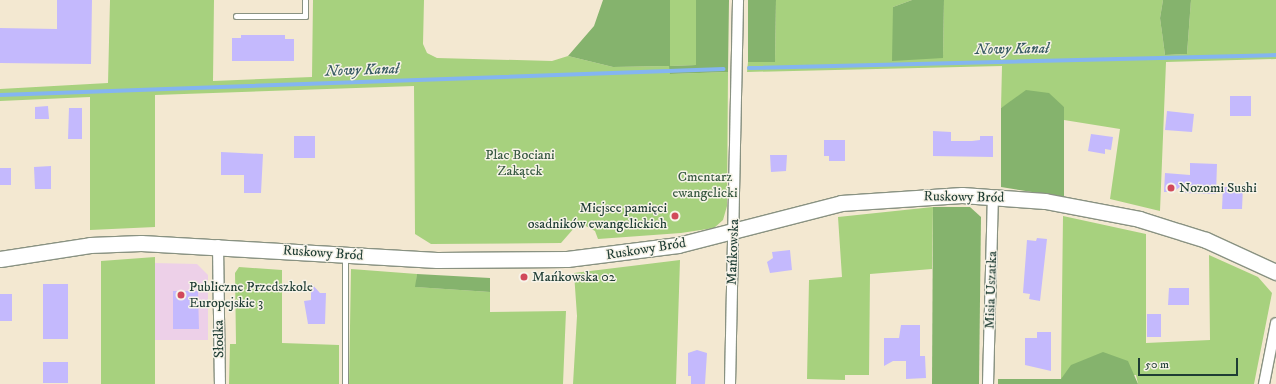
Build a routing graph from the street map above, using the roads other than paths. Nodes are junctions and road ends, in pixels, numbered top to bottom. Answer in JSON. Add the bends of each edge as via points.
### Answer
{"nodes":[{"id":1,"x":305,"y":0,"type":"edge"},
{"id":2,"x":738,"y":0,"type":"edge"},
{"id":3,"x":236,"y":16,"type":"dead end"},
{"id":4,"x":993,"y":196,"type":"junction"},
{"id":5,"x":733,"y":231,"type":"junction"},
{"id":6,"x":218,"y":245,"type":"junction"},
{"id":7,"x":344,"y":254,"type":"junction"},
{"id":8,"x":0,"y":259,"type":"edge"},
{"id":9,"x":1276,"y":272,"type":"edge"},
{"id":10,"x":1276,"y":323,"type":"edge"},
{"id":11,"x":220,"y":384,"type":"edge"},
{"id":12,"x":345,"y":384,"type":"edge"},
{"id":13,"x":730,"y":384,"type":"edge"},
{"id":14,"x":737,"y":384,"type":"edge"},
{"id":15,"x":988,"y":384,"type":"edge"},
{"id":16,"x":1264,"y":384,"type":"edge"}],
"edges":[{"from":1,"to":3,"type":"lane","via":[[305,16]]},
{"from":2,"to":5,"type":"street","name":"Mańkowska"},
{"from":4,"to":5,"type":"street","name":"Ruskowy Bród","via":[[930,195],[842,203]]},
{"from":4,"to":9,"type":"street","name":"Ruskowy Bród","via":[[1051,202],[1145,220],[1223,246]]},
{"from":4,"to":15,"type":"street","name":"Misia Uszatka"},
{"from":5,"to":7,"type":"street","name":"Ruskowy Bród","via":[[655,249],[567,259],[476,261]]},
{"from":5,"to":13,"type":"street","name":"Mańkowska"},
{"from":6,"to":7,"type":"street","name":"Ruskowy Bród"},
{"from":6,"to":8,"type":"street","name":"Ruskowy Bród","via":[[90,245]]},
{"from":6,"to":11,"type":"street","name":"Słodka"},
{"from":7,"to":12,"type":"lane"},
{"from":10,"to":16,"type":"street"},
{"from":13,"to":14,"type":"lane"}]}
